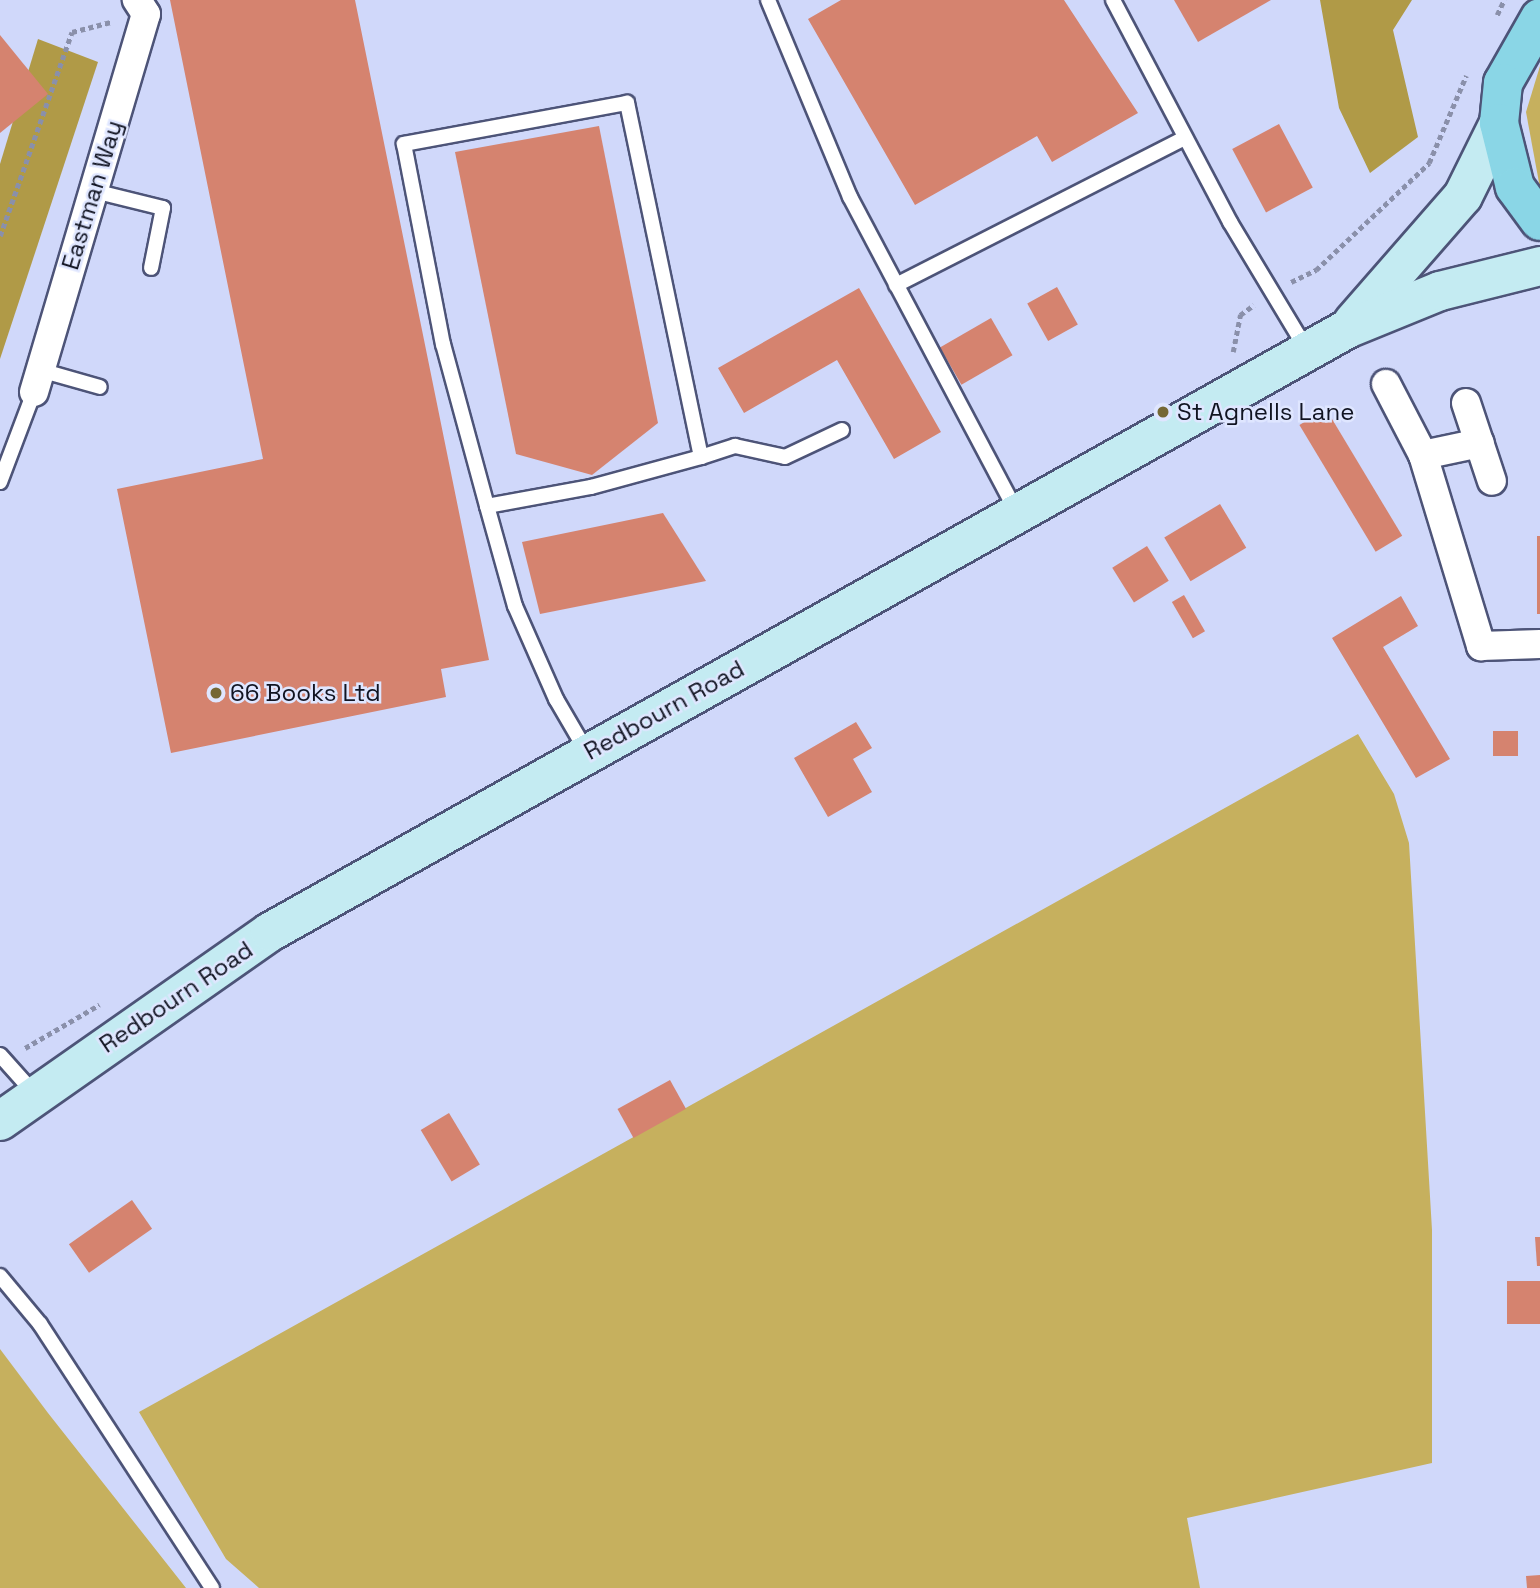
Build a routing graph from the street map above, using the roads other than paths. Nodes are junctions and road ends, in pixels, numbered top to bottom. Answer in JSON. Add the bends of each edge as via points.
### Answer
{"nodes":[{"id":1,"x":768,"y":0,"type":"edge"},
{"id":2,"x":1113,"y":0,"type":"edge"},
{"id":3,"x":142,"y":7,"type":"edge"},
{"id":4,"x":1540,"y":18,"type":"edge"},
{"id":5,"x":1499,"y":123,"type":"junction"},
{"id":6,"x":1184,"y":138,"type":"junction"},
{"id":7,"x":94,"y":191,"type":"junction"},
{"id":8,"x":1540,"y":221,"type":"edge"},
{"id":9,"x":1540,"y":266,"type":"edge"},
{"id":10,"x":151,"y":268,"type":"dead end"},
{"id":11,"x":896,"y":285,"type":"junction"},
{"id":12,"x":1347,"y":329,"type":"junction"},
{"id":13,"x":1308,"y":351,"type":"junction"},
{"id":14,"x":37,"y":381,"type":"junction"},
{"id":15,"x":1386,"y":384,"type":"dead end"},
{"id":16,"x":100,"y":387,"type":"dead end"},
{"id":17,"x":1466,"y":403,"type":"dead end"},
{"id":18,"x":842,"y":430,"type":"dead end"},
{"id":19,"x":1480,"y":443,"type":"junction"},
{"id":20,"x":1423,"y":455,"type":"junction"},
{"id":21,"x":701,"y":457,"type":"junction"},
{"id":22,"x":1492,"y":481,"type":"dead end"},
{"id":23,"x":0,"y":482,"type":"edge"},
{"id":24,"x":487,"y":506,"type":"junction"},
{"id":25,"x":1019,"y":517,"type":"junction"},
{"id":26,"x":1540,"y":645,"type":"edge"},
{"id":27,"x":587,"y":752,"type":"junction"},
{"id":28,"x":0,"y":1055,"type":"edge"},
{"id":29,"x":35,"y":1093,"type":"junction"},
{"id":30,"x":0,"y":1121,"type":"edge"},
{"id":31,"x":0,"y":1276,"type":"edge"},
{"id":32,"x":212,"y":1588,"type":"edge"}],
"edges":[{"from":1,"to":11,"type":"lane","via":[[850,197]]},
{"from":2,"to":6,"type":"lane"},
{"from":3,"to":7,"type":"street","name":"Eastman Way"},
{"from":4,"to":5,"type":"main road","via":[[1503,83]]},
{"from":5,"to":8,"type":"main road","via":[[1515,187]]},
{"from":5,"to":12,"type":"main road","name":"Redbourn Road","via":[[1463,196]]},
{"from":6,"to":11,"type":"lane"},
{"from":6,"to":13,"type":"lane"},
{"from":7,"to":10,"type":"lane","via":[[163,208]]},
{"from":7,"to":14,"type":"street","name":"Eastman Way"},
{"from":9,"to":12,"type":"main road","name":"Redbourn Road","via":[[1440,291]]},
{"from":11,"to":25,"type":"lane"},
{"from":12,"to":13,"type":"main road","name":"Redbourn Road"},
{"from":13,"to":25,"type":"main road","name":"Redbourn Road"},
{"from":14,"to":16,"type":"lane"},
{"from":14,"to":23,"type":"lane"},
{"from":15,"to":20,"type":"street"},
{"from":17,"to":19,"type":"street"},
{"from":18,"to":21,"type":"lane","via":[[785,457],[735,446]]},
{"from":19,"to":20,"type":"street"},
{"from":19,"to":22,"type":"street"},
{"from":20,"to":26,"type":"street","via":[[1481,646]]},
{"from":21,"to":24,"type":"lane","via":[[591,487]]},
{"from":21,"to":24,"type":"lane","via":[[627,103],[404,144],[443,344]]},
{"from":24,"to":27,"type":"lane","via":[[515,606],[556,699]]},
{"from":25,"to":27,"type":"main road","name":"Redbourn Road"},
{"from":27,"to":29,"type":"main road","name":"Redbourn Road","via":[[270,932]]},
{"from":28,"to":29,"type":"lane"},
{"from":29,"to":30,"type":"main road","name":"Redbourn Road"},
{"from":31,"to":32,"type":"lane","via":[[40,1324]]}]}
